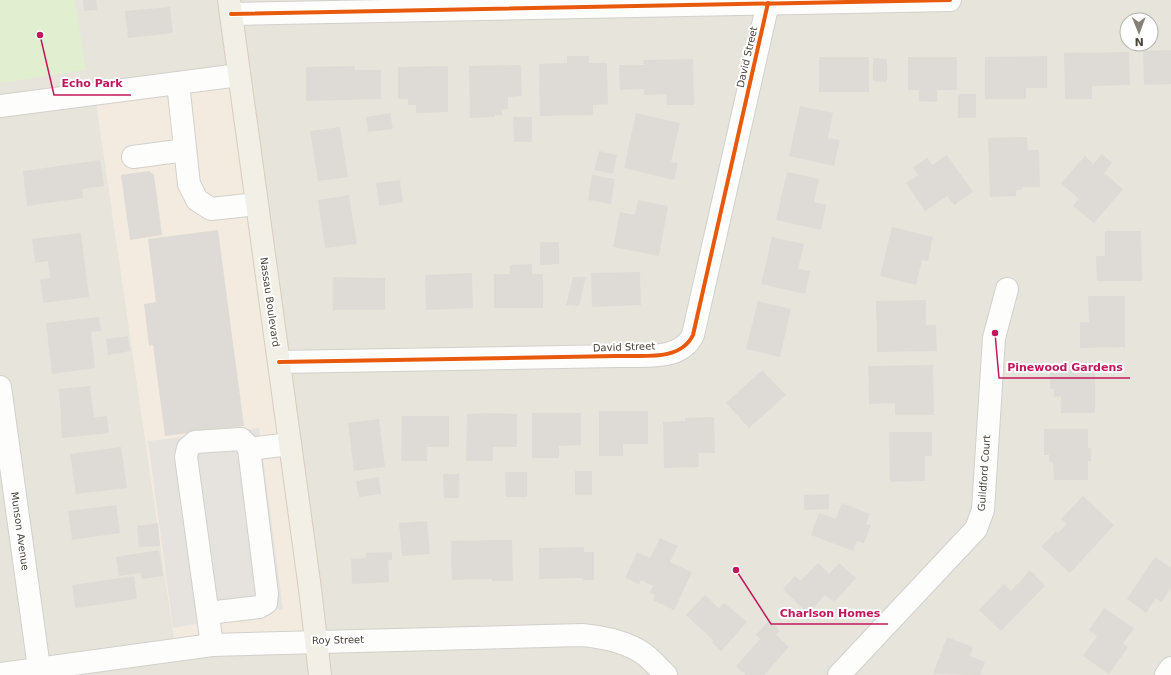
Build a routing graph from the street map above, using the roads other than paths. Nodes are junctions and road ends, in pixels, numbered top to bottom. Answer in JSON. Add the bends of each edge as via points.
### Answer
{"nodes":[{"id":1,"x":950,"y":0,"type":"edge"},
{"id":2,"x":768,"y":3,"type":"junction"},
{"id":3,"x":230,"y":7,"type":"edge"},
{"id":4,"x":238,"y":75,"type":"junction"},
{"id":5,"x":178,"y":84,"type":"junction"},
{"id":6,"x":0,"y":106,"type":"edge"},
{"id":7,"x":185,"y":150,"type":"junction"},
{"id":8,"x":133,"y":156,"type":"dead end"},
{"id":9,"x":257,"y":204,"type":"junction"},
{"id":10,"x":1007,"y":289,"type":"dead end"},
{"id":11,"x":279,"y":362,"type":"junction"},
{"id":12,"x":0,"y":393,"type":"edge"},
{"id":13,"x":290,"y":444,"type":"junction"},
{"id":14,"x":249,"y":449,"type":"junction"},
{"id":15,"x":208,"y":613,"type":"junction"},
{"id":16,"x":316,"y":641,"type":"junction"},
{"id":17,"x":212,"y":645,"type":"junction"},
{"id":18,"x":1171,"y":668,"type":"edge"},
{"id":19,"x":40,"y":672,"type":"edge"},
{"id":20,"x":0,"y":674,"type":"edge"},
{"id":21,"x":320,"y":675,"type":"edge"},
{"id":22,"x":666,"y":675,"type":"edge"},
{"id":23,"x":839,"y":675,"type":"edge"},
{"id":24,"x":1166,"y":675,"type":"edge"}],
"edges":[{"from":1,"to":2,"type":"street"},
{"from":2,"to":3,"type":"street"},
{"from":2,"to":11,"type":"street","name":"David Street","via":[[693,335],[681,350],[667,354],[616,356]]},
{"from":3,"to":4,"type":"main road","name":"Nassau Boulevard"},
{"from":4,"to":5,"type":"street"},
{"from":4,"to":9,"type":"main road","name":"Nassau Boulevard"},
{"from":5,"to":6,"type":"street"},
{"from":5,"to":7,"type":"street"},
{"from":7,"to":8,"type":"street"},
{"from":7,"to":9,"type":"street","via":[[189,184],[197,200],[211,209]]},
{"from":9,"to":11,"type":"main road","name":"Nassau Boulevard"},
{"from":10,"to":23,"type":"street","name":"Guildford Court","via":[[994,338],[983,510],[976,529]]},
{"from":11,"to":13,"type":"main road","name":"Nassau Boulevard"},
{"from":12,"to":19,"type":"street","name":"Munson Avenue"},
{"from":13,"to":14,"type":"street"},
{"from":13,"to":16,"type":"main road","name":"Nassau Boulevard"},
{"from":14,"to":15,"type":"street","via":[[267,594],[266,604]]},
{"from":14,"to":15,"type":"street","via":[[241,439],[195,442],[188,448],[186,457]]},
{"from":15,"to":17,"type":"street"},
{"from":16,"to":17,"type":"street","name":"Roy Street"},
{"from":16,"to":21,"type":"main road","name":"Nassau Boulevard"},
{"from":16,"to":22,"type":"street","name":"Roy Street","via":[[582,635],[604,637],[643,653]]},
{"from":17,"to":19,"type":"street","name":"Roy Street"},
{"from":18,"to":24,"type":"street"},
{"from":19,"to":20,"type":"street","name":"Roy Street"}]}
